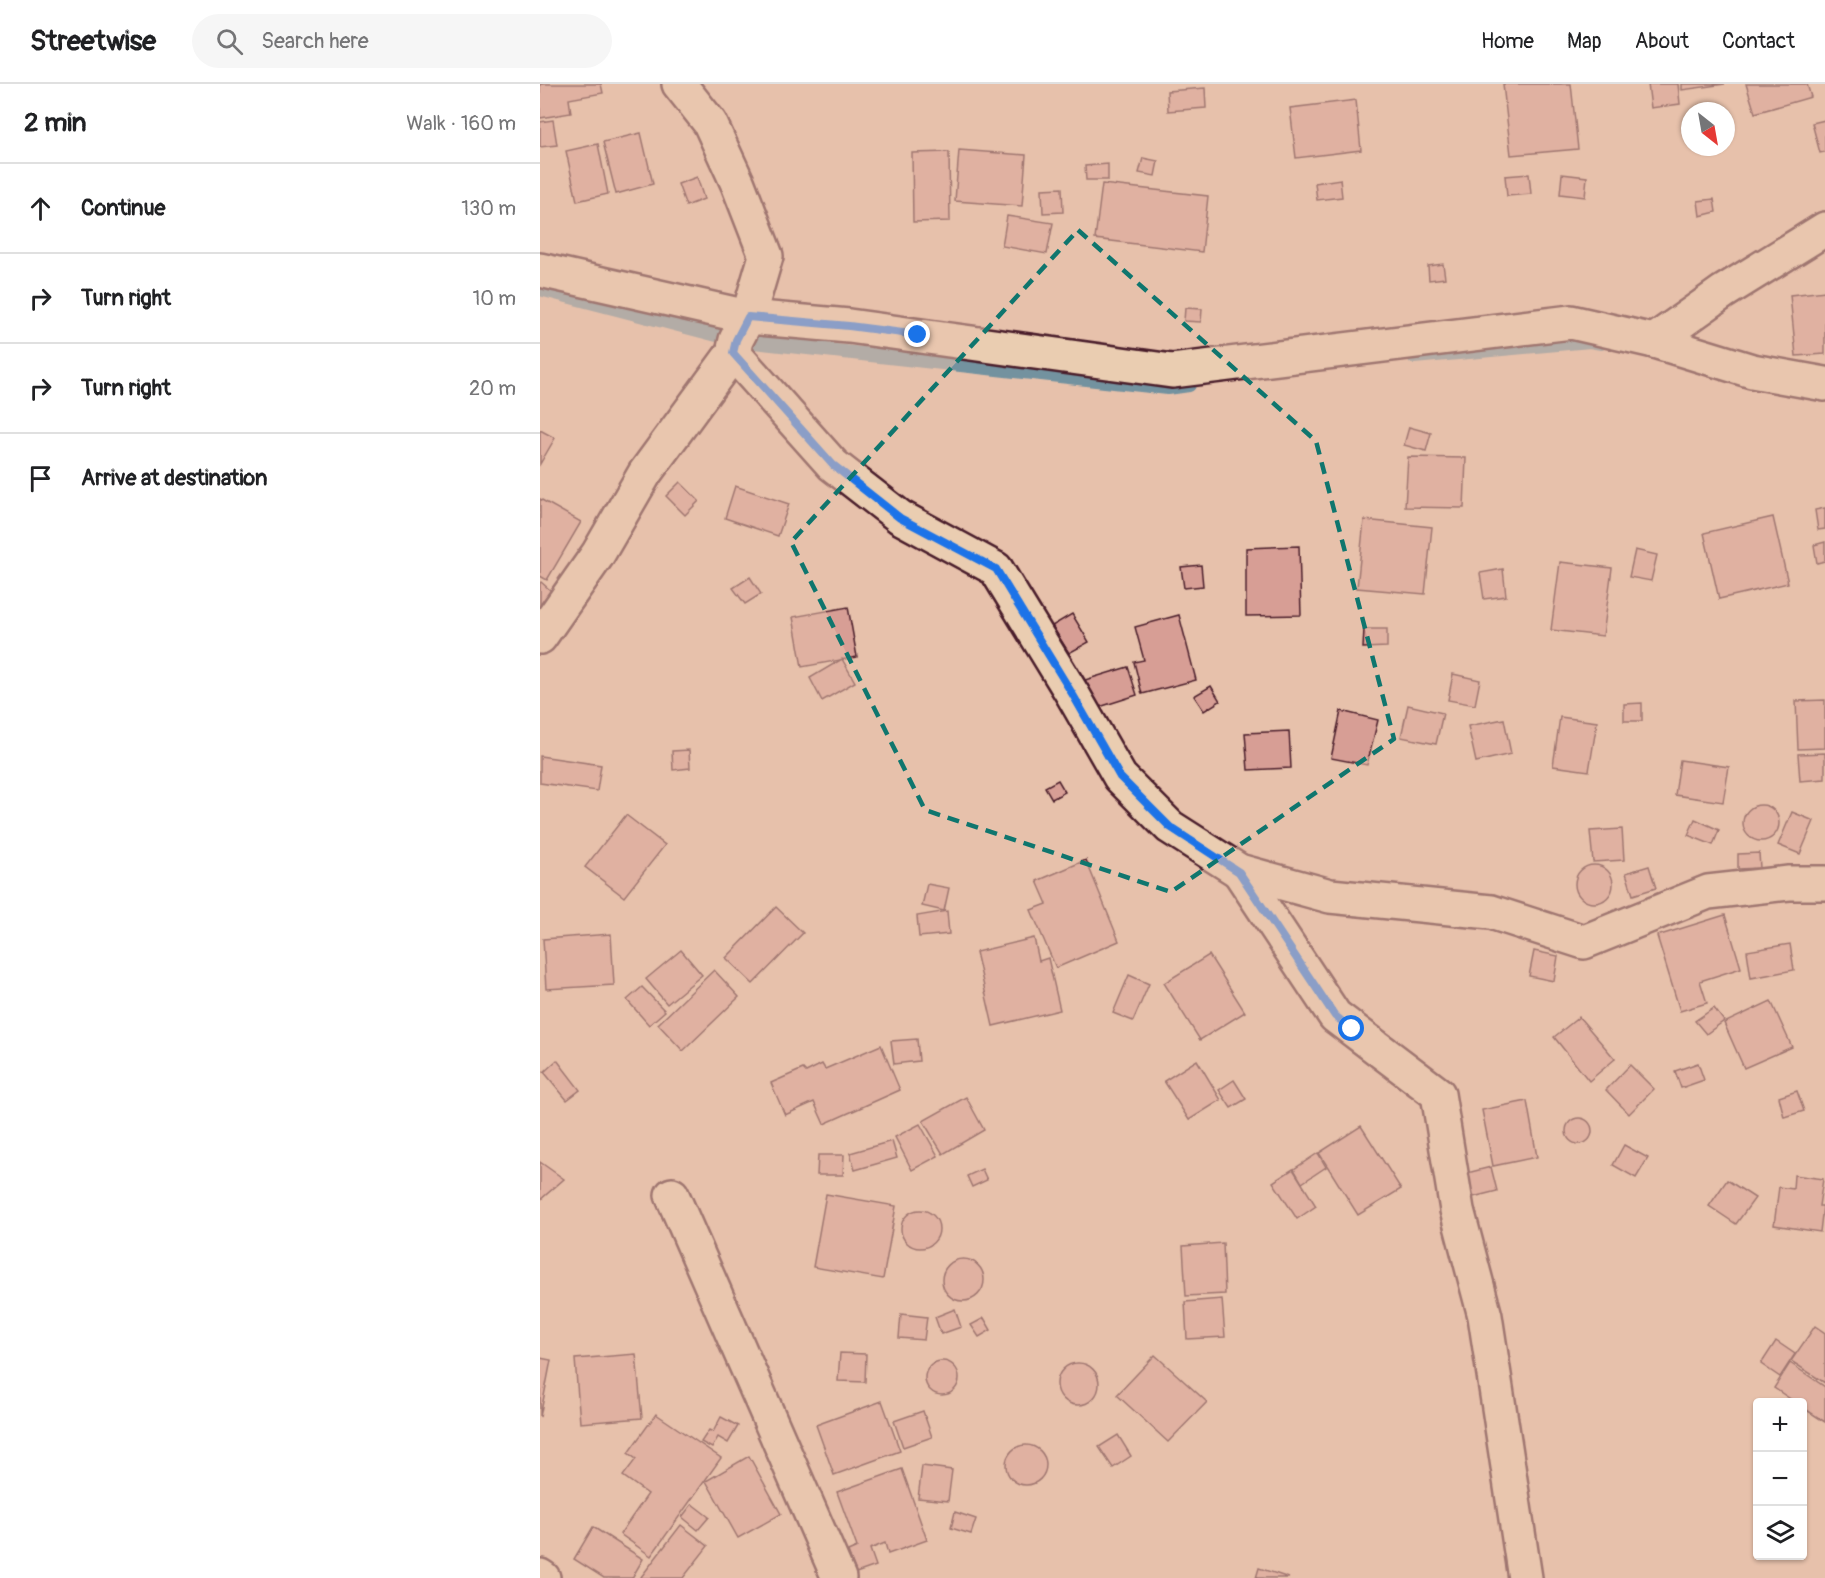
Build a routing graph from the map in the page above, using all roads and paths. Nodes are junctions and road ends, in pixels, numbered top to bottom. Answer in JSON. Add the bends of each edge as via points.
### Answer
{"nodes":[{"id":1,"x":680,"y":84,"type":"edge"},
{"id":2,"x":1825,"y":229,"type":"edge"},
{"id":3,"x":540,"y":270,"type":"edge"},
{"id":4,"x":748,"y":317,"type":"junction"},
{"id":5,"x":1654,"y":341,"type":"junction"},
{"id":6,"x":733,"y":353,"type":"junction"},
{"id":7,"x":1825,"y":384,"type":"edge"},
{"id":8,"x":540,"y":637,"type":"edge"},
{"id":9,"x":1239,"y":872,"type":"junction"},
{"id":10,"x":1825,"y":883,"type":"edge"},
{"id":11,"x":672,"y":1195,"type":"dead end"},
{"id":12,"x":839,"y":1578,"type":"edge"},
{"id":13,"x":1525,"y":1578,"type":"edge"}],
"edges":[{"from":1,"to":4,"type":"street","via":[[710,123],[766,256]]},
{"from":2,"to":5,"type":"street"},
{"from":3,"to":4,"type":"street"},
{"from":4,"to":5,"type":"street","via":[[849,326],[1172,371],[1571,322]]},
{"from":4,"to":6,"type":"street"},
{"from":5,"to":7,"type":"street","via":[[1752,371]]},
{"from":6,"to":8,"type":"street","via":[[645,473],[598,554]]},
{"from":6,"to":9,"type":"street","via":[[833,465],[900,518],[996,569],[1120,777],[1170,827]]},
{"from":9,"to":10,"type":"street","via":[[1330,896],[1491,912],[1584,942],[1708,892]]},
{"from":9,"to":13,"type":"street","via":[[1335,1016],[1438,1094],[1457,1210],[1485,1316]]},
{"from":11,"to":12,"type":"street"}]}
